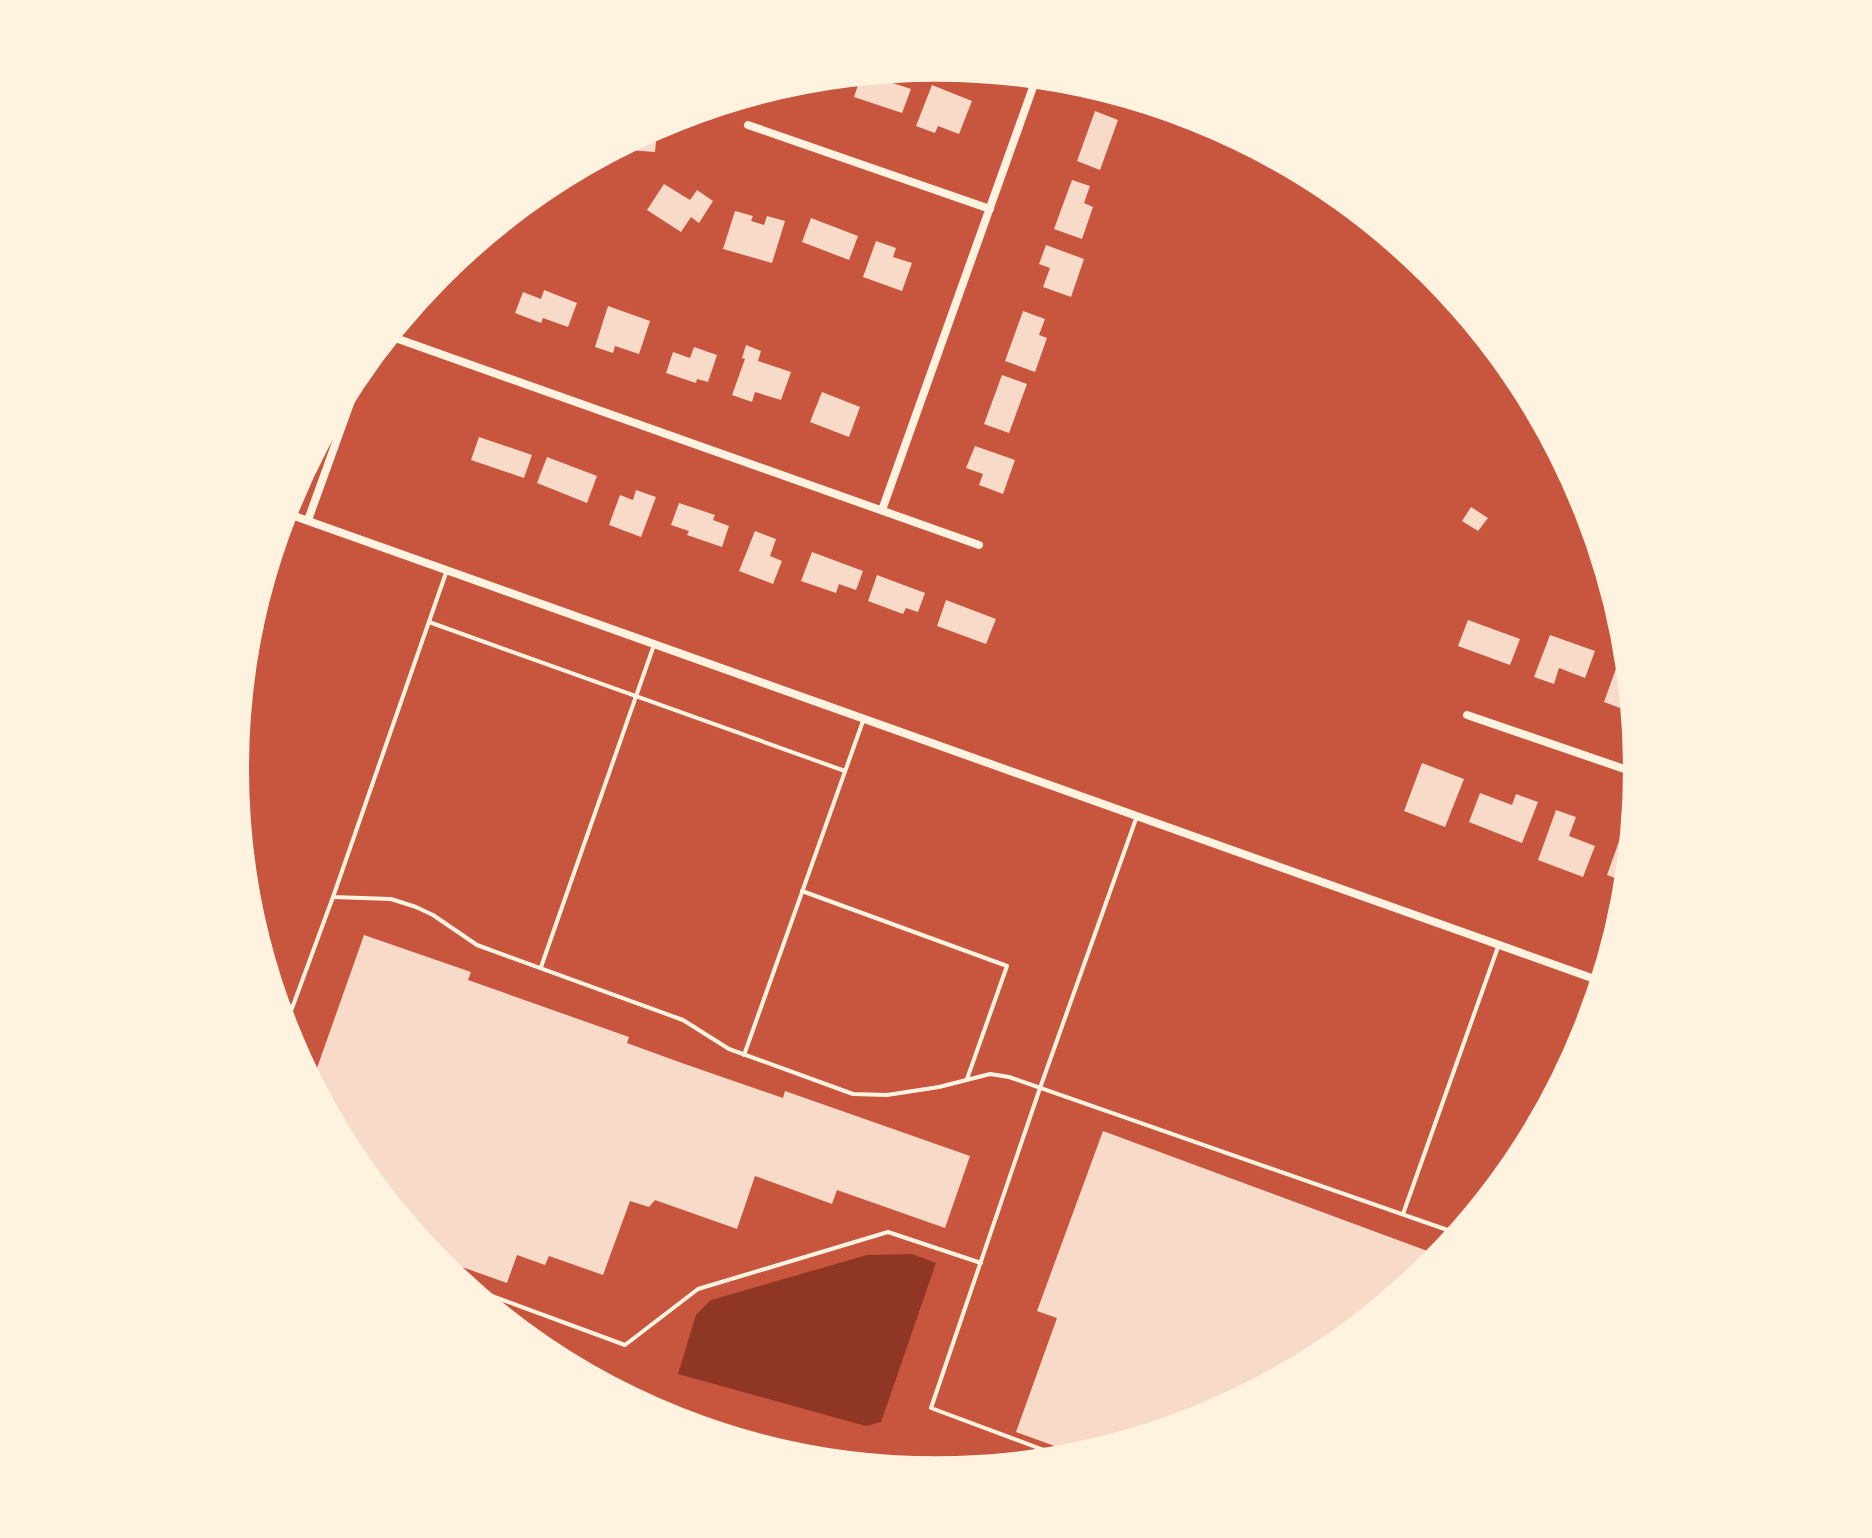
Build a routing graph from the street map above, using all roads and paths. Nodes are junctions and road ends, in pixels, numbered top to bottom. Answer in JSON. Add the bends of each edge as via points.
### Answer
{"nodes":[{"id":1,"x":1033,"y":87,"type":"edge"},
{"id":2,"x":748,"y":125,"type":"dead end"},
{"id":3,"x":990,"y":209,"type":"junction"},
{"id":4,"x":398,"y":339,"type":"edge"},
{"id":5,"x":347,"y":411,"type":"edge"},
{"id":6,"x":882,"y":510,"type":"junction"},
{"id":7,"x":295,"y":516,"type":"edge"},
{"id":8,"x":308,"y":520,"type":"junction"},
{"id":9,"x":979,"y":545,"type":"dead end"},
{"id":10,"x":447,"y":570,"type":"junction"},
{"id":11,"x":429,"y":622,"type":"junction"},
{"id":12,"x":654,"y":645,"type":"junction"},
{"id":13,"x":636,"y":696,"type":"junction"},
{"id":14,"x":1467,"y":715,"type":"dead end"},
{"id":15,"x":864,"y":719,"type":"junction"},
{"id":16,"x":1625,"y":769,"type":"edge"},
{"id":17,"x":845,"y":771,"type":"junction"},
{"id":18,"x":1137,"y":816,"type":"junction"},
{"id":19,"x":802,"y":891,"type":"junction"},
{"id":20,"x":333,"y":897,"type":"junction"},
{"id":21,"x":1499,"y":945,"type":"junction"},
{"id":22,"x":541,"y":968,"type":"junction"},
{"id":23,"x":1592,"y":978,"type":"edge"},
{"id":24,"x":291,"y":1011,"type":"edge"},
{"id":25,"x":744,"y":1055,"type":"junction"},
{"id":26,"x":967,"y":1079,"type":"junction"},
{"id":27,"x":1040,"y":1088,"type":"junction"},
{"id":28,"x":1403,"y":1215,"type":"junction"},
{"id":29,"x":1447,"y":1230,"type":"edge"},
{"id":30,"x":981,"y":1263,"type":"junction"},
{"id":31,"x":494,"y":1297,"type":"edge"},
{"id":32,"x":1042,"y":1449,"type":"edge"}],
"edges":[{"from":1,"to":3,"type":"street"},
{"from":2,"to":3,"type":"street"},
{"from":3,"to":6,"type":"street"},
{"from":4,"to":6,"type":"street"},
{"from":5,"to":8,"type":"street"},
{"from":6,"to":9,"type":"street"},
{"from":7,"to":8,"type":"street"},
{"from":8,"to":10,"type":"street"},
{"from":10,"to":11,"type":"lane"},
{"from":10,"to":12,"type":"street"},
{"from":11,"to":13,"type":"lane"},
{"from":11,"to":20,"type":"lane"},
{"from":12,"to":13,"type":"lane"},
{"from":12,"to":15,"type":"street"},
{"from":13,"to":17,"type":"lane"},
{"from":13,"to":22,"type":"lane"},
{"from":14,"to":16,"type":"street"},
{"from":15,"to":17,"type":"lane"},
{"from":15,"to":18,"type":"street"},
{"from":17,"to":19,"type":"lane"},
{"from":18,"to":21,"type":"street"},
{"from":18,"to":27,"type":"lane"},
{"from":19,"to":25,"type":"lane"},
{"from":19,"to":26,"type":"lane","via":[[1007,966]]},
{"from":20,"to":22,"type":"lane","via":[[391,899],[416,907],[477,945]]},
{"from":20,"to":24,"type":"lane"},
{"from":21,"to":23,"type":"street"},
{"from":21,"to":28,"type":"lane"},
{"from":22,"to":25,"type":"lane","via":[[683,1020]]},
{"from":25,"to":26,"type":"lane","via":[[853,1094],[887,1095]]},
{"from":26,"to":27,"type":"lane","via":[[990,1074]]},
{"from":27,"to":28,"type":"lane"},
{"from":27,"to":30,"type":"lane"},
{"from":28,"to":29,"type":"lane"},
{"from":30,"to":31,"type":"lane","via":[[888,1232],[698,1289],[625,1345]]},
{"from":30,"to":32,"type":"lane","via":[[931,1408]]}]}
